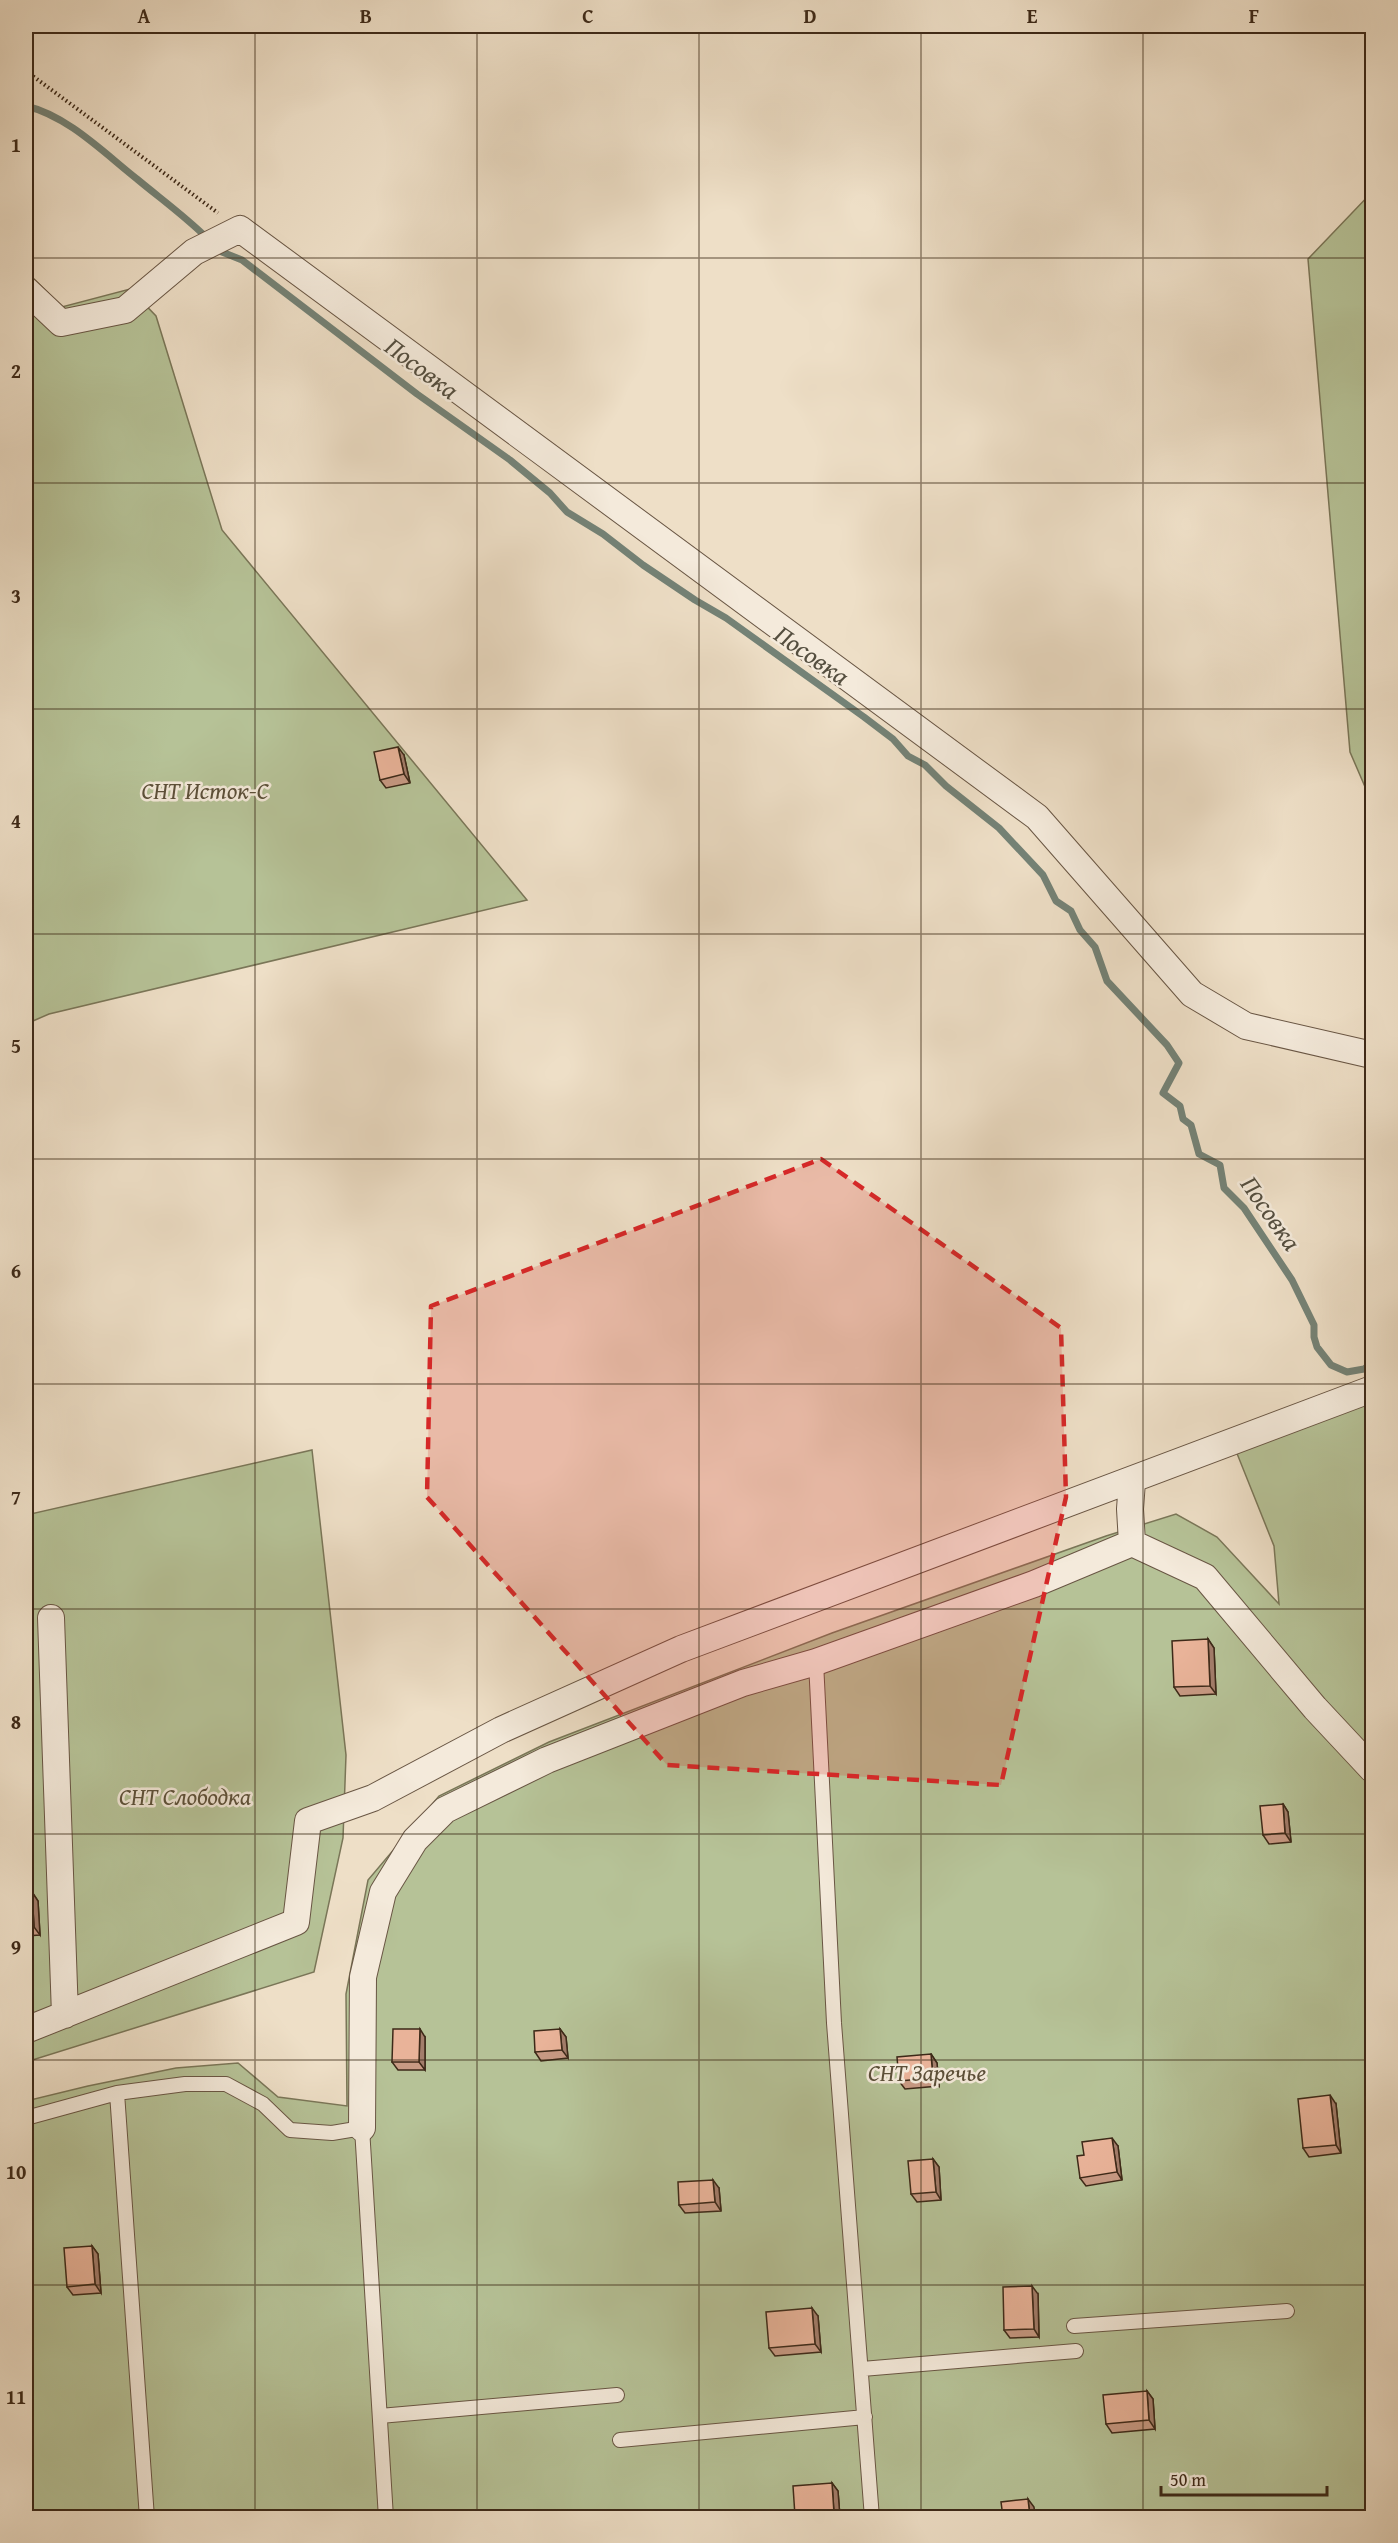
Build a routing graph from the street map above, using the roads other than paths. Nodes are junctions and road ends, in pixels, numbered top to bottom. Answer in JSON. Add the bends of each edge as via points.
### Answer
{"nodes":[{"id":1,"x":26,"y":290,"type":"edge"},
{"id":2,"x":1372,"y":1055,"type":"edge"},
{"id":3,"x":1372,"y":1389,"type":"edge"},
{"id":4,"x":1132,"y":1481,"type":"junction"},
{"id":5,"x":1132,"y":1543,"type":"junction"},
{"id":6,"x":51,"y":1618,"type":"dead end"},
{"id":7,"x":816,"y":1662,"type":"junction"},
{"id":8,"x":1372,"y":1769,"type":"edge"},
{"id":9,"x":65,"y":2015,"type":"junction"},
{"id":10,"x":26,"y":2030,"type":"edge"},
{"id":11,"x":117,"y":2093,"type":"junction"},
{"id":12,"x":26,"y":2118,"type":"edge"},
{"id":13,"x":362,"y":2128,"type":"junction"},
{"id":14,"x":1287,"y":2311,"type":"dead end"},
{"id":15,"x":1074,"y":2326,"type":"dead end"},
{"id":16,"x":1076,"y":2351,"type":"dead end"},
{"id":17,"x":862,"y":2369,"type":"junction"},
{"id":18,"x":617,"y":2395,"type":"dead end"},
{"id":19,"x":380,"y":2416,"type":"junction"},
{"id":20,"x":865,"y":2417,"type":"junction"},
{"id":21,"x":620,"y":2439,"type":"dead end"},
{"id":22,"x":147,"y":2517,"type":"edge"},
{"id":23,"x":386,"y":2517,"type":"edge"},
{"id":24,"x":872,"y":2517,"type":"edge"}],
"edges":[{"from":1,"to":2,"type":"street","via":[[61,323],[125,310],[194,252],[233,232],[1037,816],[1192,994],[1246,1026]]},
{"from":3,"to":4,"type":"street"},
{"from":4,"to":5,"type":"street"},
{"from":4,"to":9,"type":"street","via":[[681,1648],[501,1730],[373,1798],[308,1821],[296,1922]]},
{"from":5,"to":7,"type":"street","via":[[1034,1584]]},
{"from":5,"to":8,"type":"street","via":[[1204,1577]]},
{"from":6,"to":9,"type":"street"},
{"from":7,"to":13,"type":"street","via":[[743,1683],[548,1760],[445,1810],[415,1840],[382,1892],[363,1977]]},
{"from":7,"to":17,"type":"lane","via":[[834,2023]]},
{"from":9,"to":10,"type":"street"},
{"from":11,"to":12,"type":"lane"},
{"from":11,"to":13,"type":"lane","via":[[185,2084],[226,2084],[263,2104],[290,2130],[332,2133]]},
{"from":11,"to":22,"type":"lane"},
{"from":13,"to":19,"type":"lane"},
{"from":14,"to":15,"type":"lane"},
{"from":16,"to":17,"type":"lane"},
{"from":17,"to":20,"type":"lane"},
{"from":18,"to":19,"type":"lane"},
{"from":19,"to":23,"type":"lane"},
{"from":20,"to":21,"type":"lane"},
{"from":20,"to":24,"type":"lane"}]}
